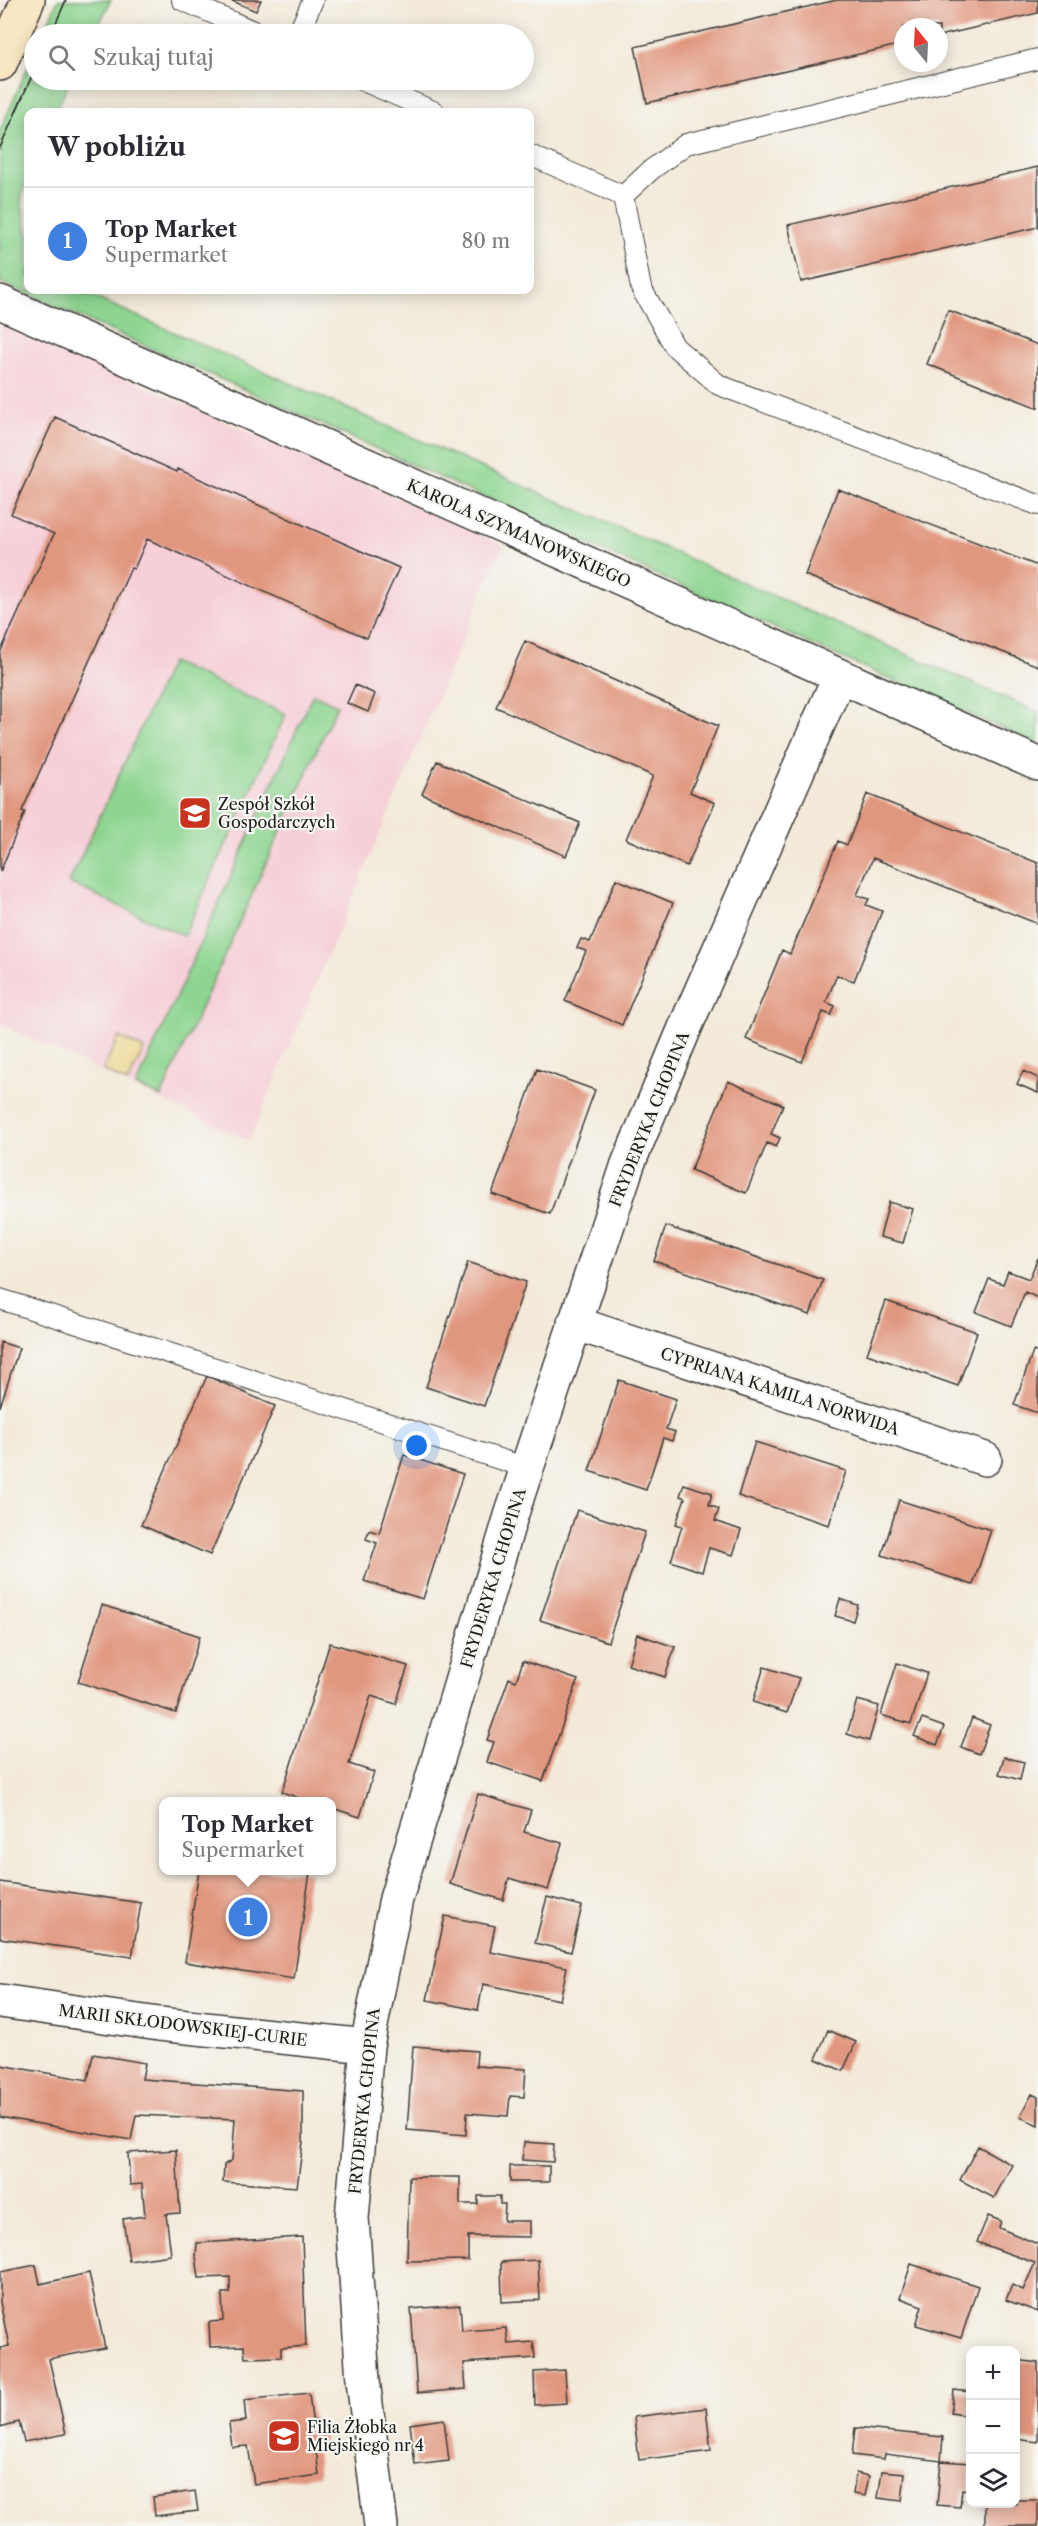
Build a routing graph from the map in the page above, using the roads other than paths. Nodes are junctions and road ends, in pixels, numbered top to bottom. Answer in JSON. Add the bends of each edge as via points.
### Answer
{"nodes":[{"id":1,"x":28,"y":0,"type":"edge"},
{"id":2,"x":182,"y":0,"type":"edge"},
{"id":3,"x":313,"y":0,"type":"edge"},
{"id":4,"x":237,"y":24,"type":"edge"},
{"id":5,"x":302,"y":24,"type":"edge"},
{"id":6,"x":1038,"y":59,"type":"edge"},
{"id":7,"x":0,"y":64,"type":"edge"},
{"id":8,"x":384,"y":90,"type":"edge"},
{"id":9,"x":426,"y":108,"type":"edge"},
{"id":10,"x":534,"y":157,"type":"edge"},
{"id":11,"x":623,"y":196,"type":"junction"},
{"id":12,"x":0,"y":302,"type":"edge"},
{"id":13,"x":1038,"y":505,"type":"edge"},
{"id":14,"x":839,"y":677,"type":"junction"},
{"id":15,"x":1038,"y":764,"type":"edge"},
{"id":16,"x":0,"y":1299,"type":"edge"},
{"id":17,"x":574,"y":1323,"type":"junction"},
{"id":18,"x":985,"y":1459,"type":"dead end"},
{"id":19,"x":527,"y":1468,"type":"junction"},
{"id":20,"x":0,"y":2001,"type":"edge"},
{"id":21,"x":367,"y":2046,"type":"junction"},
{"id":22,"x":381,"y":2526,"type":"edge"}],
"edges":[{"from":1,"to":7,"type":"main road"},
{"from":2,"to":4,"type":"lane"},
{"from":3,"to":5,"type":"lane"},
{"from":6,"to":11,"type":"lane","via":[[686,144]]},
{"from":8,"to":9,"type":"lane"},
{"from":10,"to":11,"type":"lane"},
{"from":11,"to":13,"type":"lane","via":[[641,288],[675,347],[718,384]]},
{"from":12,"to":14,"type":"street","name":"KAROLA SZYMANOWSKIEGO"},
{"from":14,"to":15,"type":"street","name":"KAROLA SZYMANOWSKIEGO"},
{"from":14,"to":17,"type":"street","name":"FRYDERYKA CHOPINA","via":[[628,1164]]},
{"from":16,"to":19,"type":"lane"},
{"from":17,"to":18,"type":"street","name":"CYPRIANA KAMILA NORWIDA"},
{"from":17,"to":19,"type":"street","name":"FRYDERYKA CHOPINA"},
{"from":19,"to":21,"type":"street","name":"FRYDERYKA CHOPINA","via":[[396,1899]]},
{"from":20,"to":21,"type":"street","name":"MARII SKŁODOWSKIEJ-CURIE","via":[[159,2024]]},
{"from":21,"to":22,"type":"street","name":"FRYDERYKA CHOPINA","via":[[352,2218],[363,2380]]}]}
